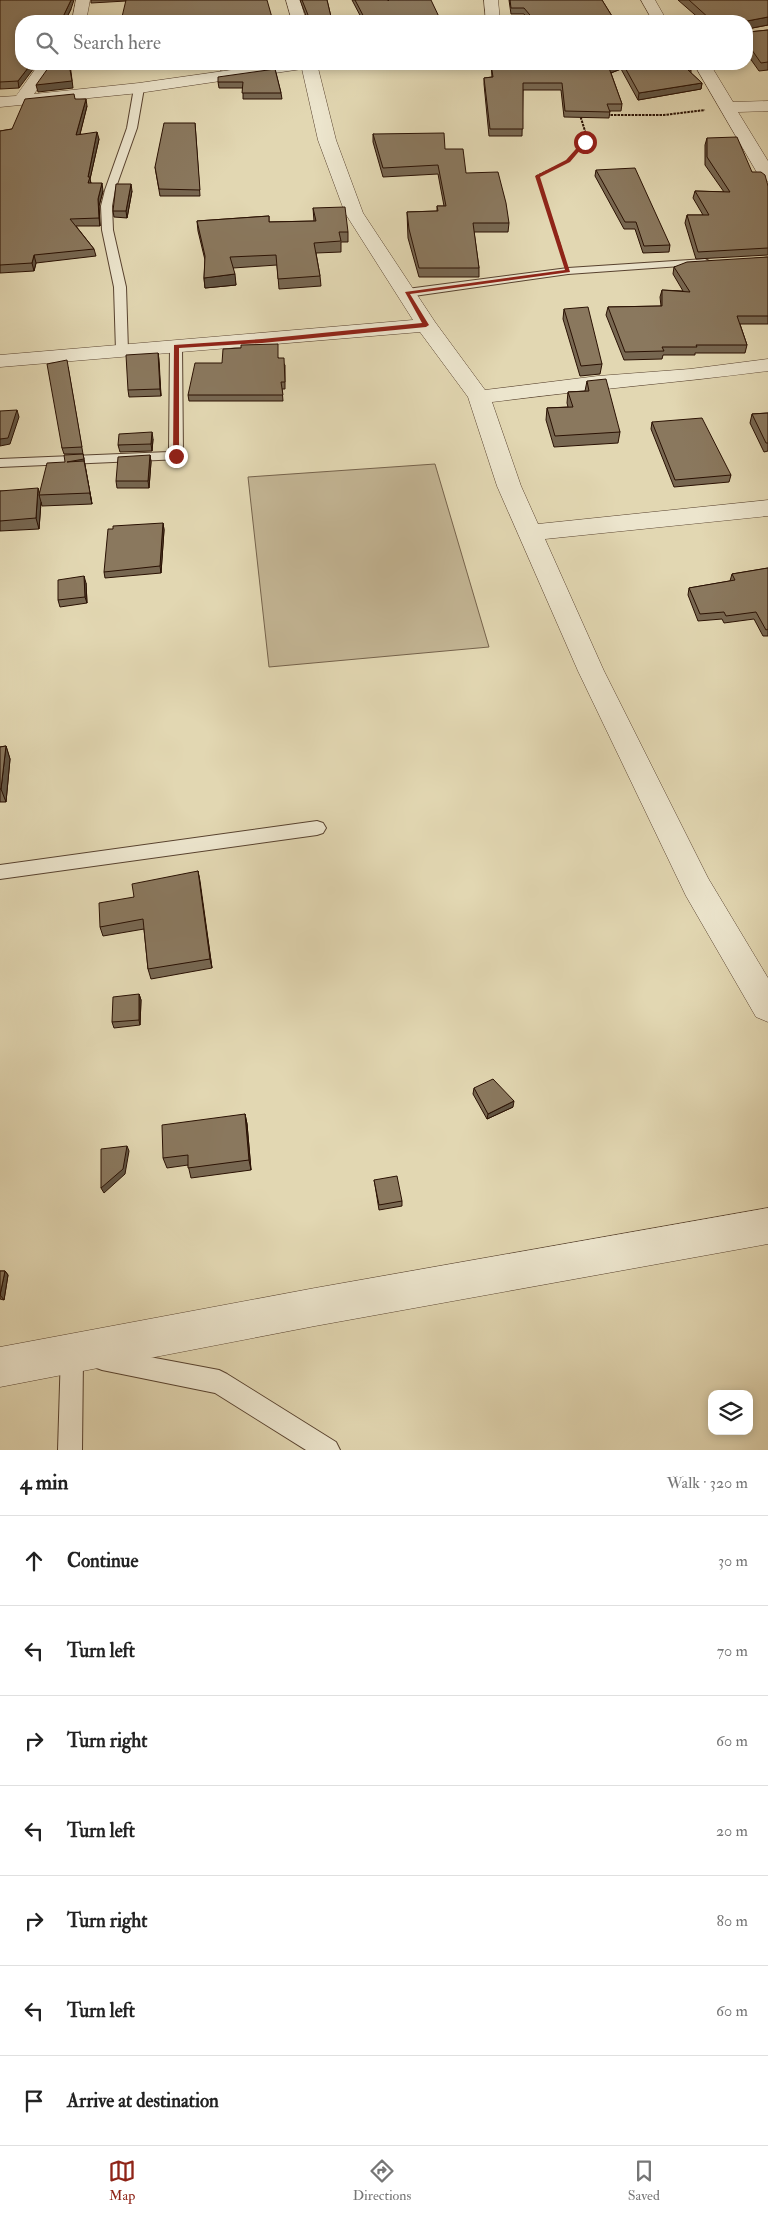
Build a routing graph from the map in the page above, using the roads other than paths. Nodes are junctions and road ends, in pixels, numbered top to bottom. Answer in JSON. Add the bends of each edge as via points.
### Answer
{"nodes":[{"id":1,"x":83,"y":0,"type":"edge"},
{"id":2,"x":293,"y":0,"type":"edge"},
{"id":3,"x":491,"y":0,"type":"edge"},
{"id":4,"x":648,"y":0,"type":"edge"},
{"id":5,"x":80,"y":15,"type":"edge"},
{"id":6,"x":297,"y":15,"type":"edge"},
{"id":7,"x":492,"y":15,"type":"edge"},
{"id":8,"x":657,"y":15,"type":"edge"},
{"id":9,"x":43,"y":70,"type":"edge"},
{"id":10,"x":263,"y":70,"type":"edge"},
{"id":11,"x":311,"y":70,"type":"edge"},
{"id":12,"x":705,"y":70,"type":"edge"},
{"id":13,"x":139,"y":88,"type":"junction"},
{"id":14,"x":21,"y":100,"type":"junction"},
{"id":15,"x":0,"y":102,"type":"edge"},
{"id":16,"x":768,"y":106,"type":"edge"},
{"id":17,"x":726,"y":107,"type":"junction"},
{"id":18,"x":768,"y":176,"type":"edge"},
{"id":19,"x":714,"y":261,"type":"edge"},
{"id":20,"x":407,"y":293,"type":"junction"},
{"id":21,"x":426,"y":325,"type":"junction"},
{"id":22,"x":176,"y":346,"type":"junction"},
{"id":23,"x":122,"y":351,"type":"junction"},
{"id":24,"x":0,"y":361,"type":"edge"},
{"id":25,"x":768,"y":365,"type":"edge"},
{"id":26,"x":479,"y":397,"type":"junction"},
{"id":27,"x":0,"y":463,"type":"edge"},
{"id":28,"x":768,"y":508,"type":"edge"},
{"id":29,"x":530,"y":533,"type":"junction"},
{"id":30,"x":317,"y":828,"type":"dead end"},
{"id":31,"x":0,"y":872,"type":"edge"},
{"id":32,"x":768,"y":1007,"type":"edge"},
{"id":33,"x":768,"y":1226,"type":"edge"},
{"id":34,"x":72,"y":1352,"type":"junction"},
{"id":35,"x":0,"y":1367,"type":"edge"},
{"id":36,"x":70,"y":1450,"type":"edge"},
{"id":37,"x":328,"y":1450,"type":"edge"}],
"edges":[{"from":1,"to":5,"type":"street"},
{"from":2,"to":6,"type":"street"},
{"from":3,"to":7,"type":"street"},
{"from":4,"to":8,"type":"street"},
{"from":9,"to":14,"type":"street"},
{"from":10,"to":13,"type":"street"},
{"from":11,"to":20,"type":"street","via":[[327,140],[354,214]]},
{"from":12,"to":17,"type":"street"},
{"from":13,"to":14,"type":"street"},
{"from":13,"to":23,"type":"lane","via":[[132,127],[110,191],[106,213],[107,231],[119,278]]},
{"from":14,"to":15,"type":"street"},
{"from":16,"to":17,"type":"street"},
{"from":17,"to":18,"type":"street"},
{"from":19,"to":20,"type":"lane","via":[[568,271]]},
{"from":20,"to":21,"type":"street"},
{"from":21,"to":22,"type":"street"},
{"from":21,"to":26,"type":"street"},
{"from":22,"to":23,"type":"street"},
{"from":22,"to":27,"type":"lane","via":[[176,456]]},
{"from":23,"to":24,"type":"street"},
{"from":25,"to":26,"type":"street"},
{"from":26,"to":29,"type":"street","via":[[509,486]]},
{"from":28,"to":29,"type":"street"},
{"from":29,"to":32,"type":"street","via":[[591,671],[697,887]]},
{"from":30,"to":31,"type":"lane"},
{"from":33,"to":34,"type":"street"},
{"from":34,"to":35,"type":"street"},
{"from":34,"to":36,"type":"lane"},
{"from":34,"to":37,"type":"lane","via":[[219,1382]]}]}
